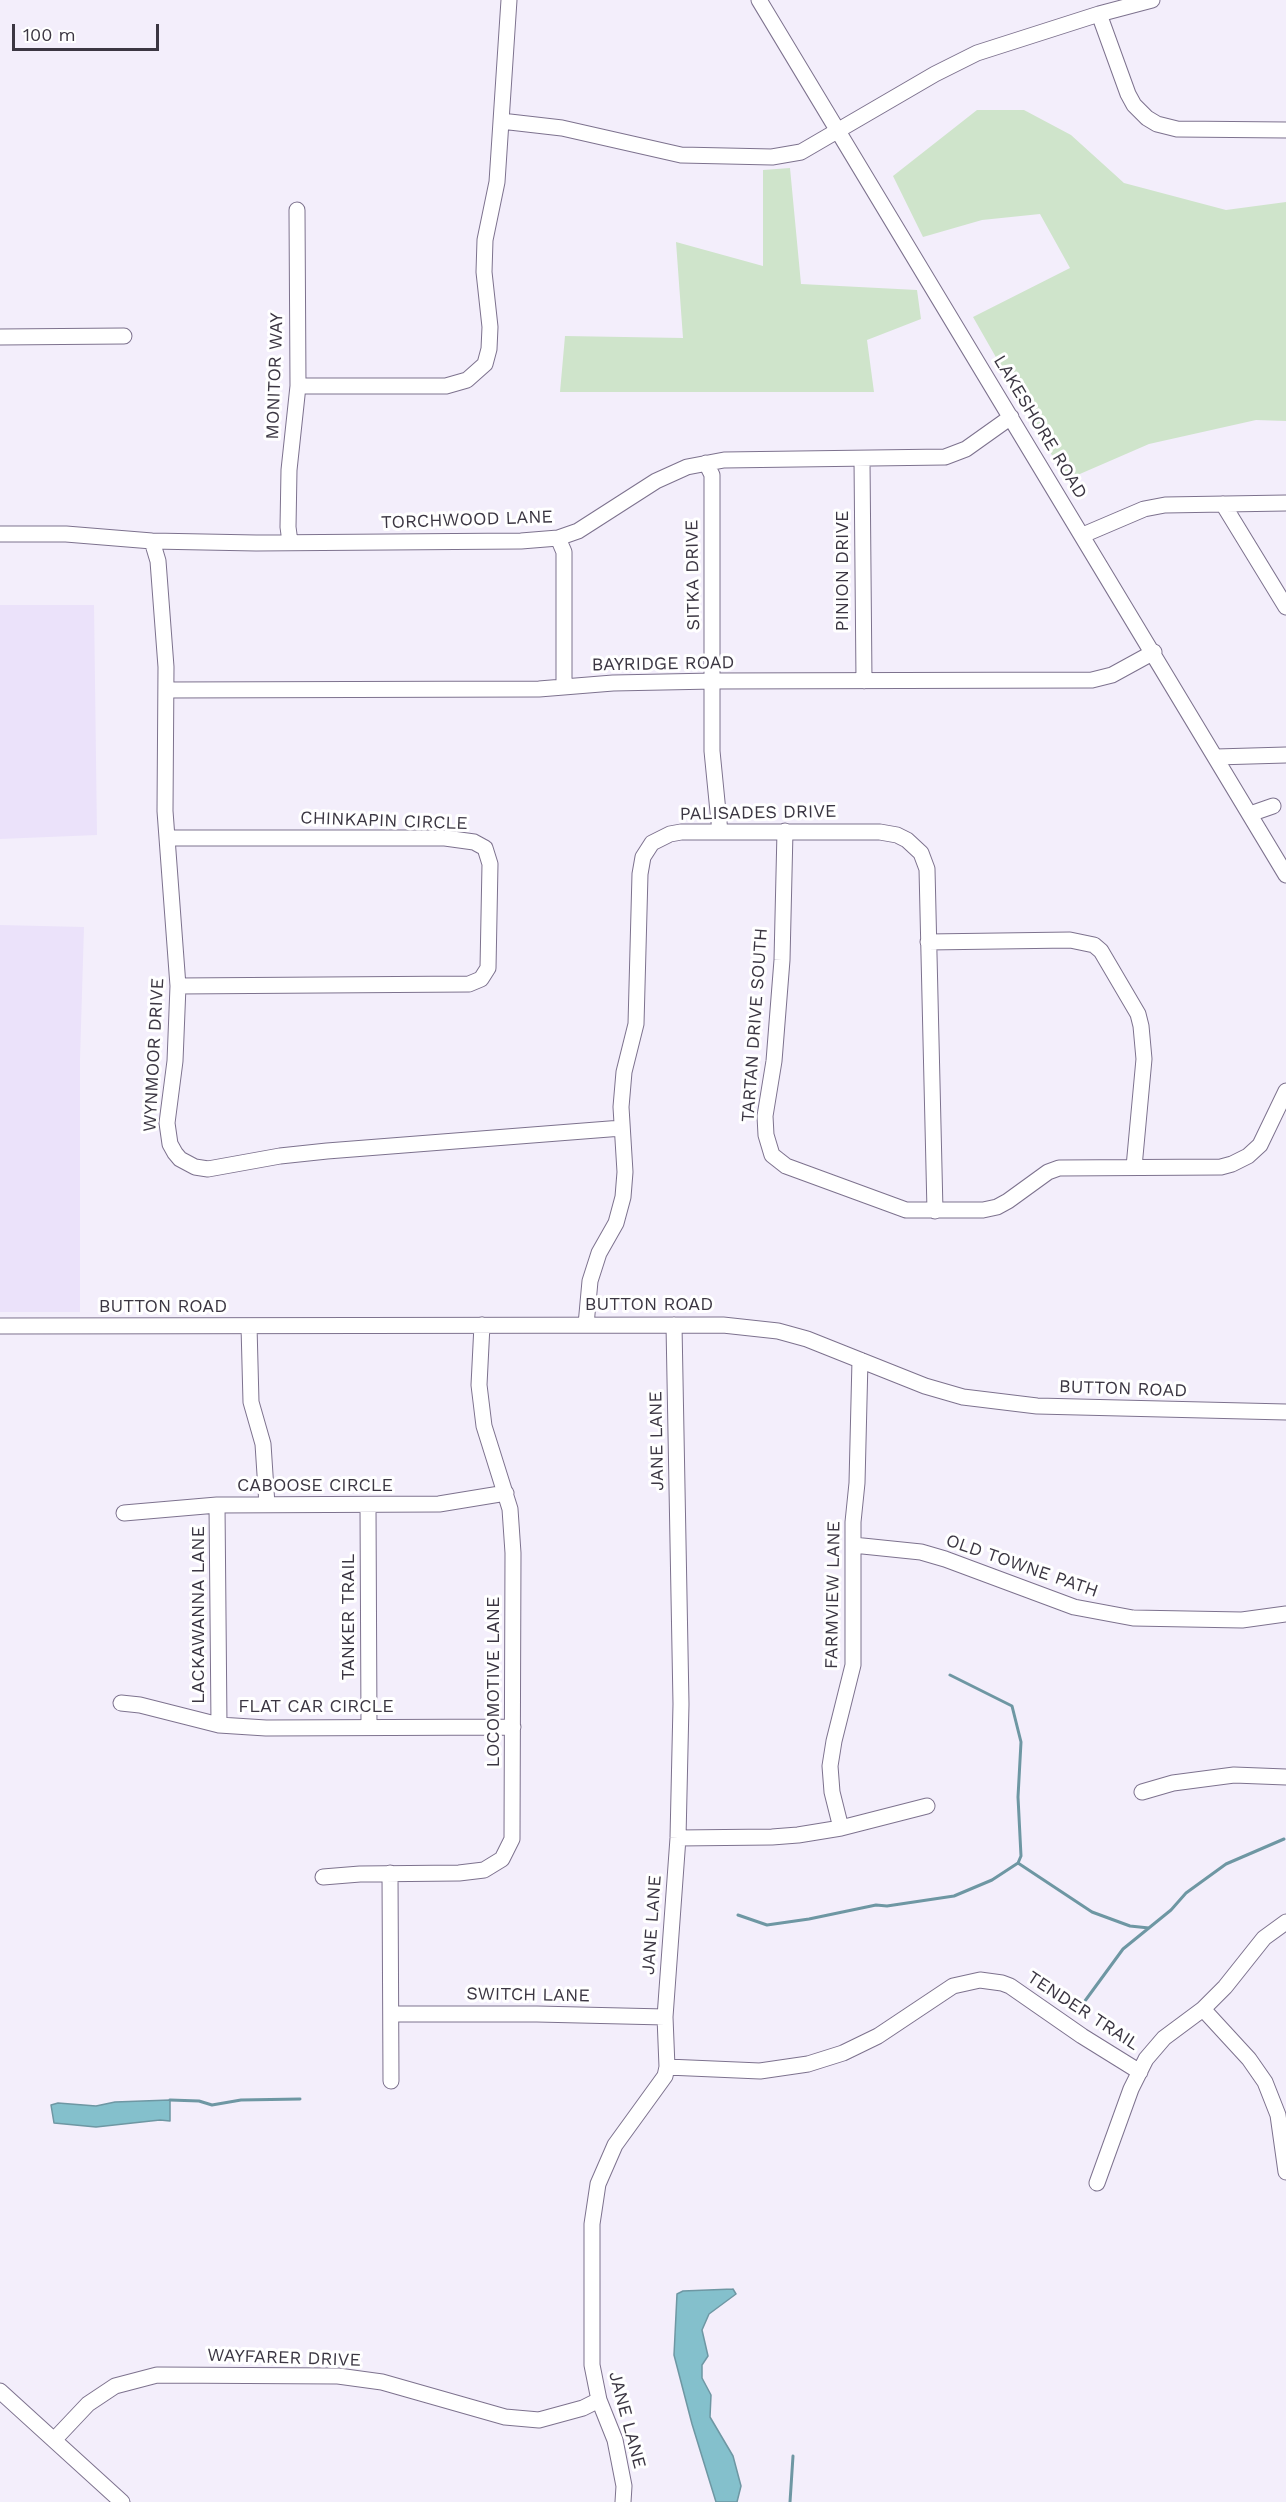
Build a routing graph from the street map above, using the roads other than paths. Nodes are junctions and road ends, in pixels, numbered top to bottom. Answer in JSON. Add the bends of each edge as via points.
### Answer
{"nodes":[{"id":1,"x":510,"y":0,"type":"edge"},
{"id":2,"x":759,"y":0,"type":"edge"},
{"id":3,"x":1152,"y":0,"type":"edge"},
{"id":4,"x":1099,"y":14,"type":"junction"},
{"id":5,"x":501,"y":121,"type":"junction"},
{"id":6,"x":1286,"y":130,"type":"edge"},
{"id":7,"x":838,"y":131,"type":"junction"},
{"id":8,"x":297,"y":210,"type":"dead end"},
{"id":9,"x":124,"y":336,"type":"dead end"},
{"id":10,"x":0,"y":337,"type":"edge"},
{"id":11,"x":298,"y":386,"type":"junction"},
{"id":12,"x":1011,"y":417,"type":"junction"},
{"id":13,"x":862,"y":460,"type":"junction"},
{"id":14,"x":706,"y":463,"type":"junction"},
{"id":15,"x":1286,"y":503,"type":"edge"},
{"id":16,"x":1222,"y":504,"type":"junction"},
{"id":17,"x":0,"y":534,"type":"edge"},
{"id":18,"x":1083,"y":535,"type":"junction"},
{"id":19,"x":558,"y":538,"type":"junction"},
{"id":20,"x":152,"y":541,"type":"junction"},
{"id":21,"x":290,"y":543,"type":"junction"},
{"id":22,"x":1286,"y":607,"type":"edge"},
{"id":23,"x":1154,"y":652,"type":"junction"},
{"id":24,"x":714,"y":681,"type":"junction"},
{"id":25,"x":864,"y":681,"type":"junction"},
{"id":26,"x":564,"y":687,"type":"junction"},
{"id":27,"x":166,"y":690,"type":"junction"},
{"id":28,"x":1286,"y":755,"type":"edge"},
{"id":29,"x":1216,"y":757,"type":"junction"},
{"id":30,"x":1273,"y":806,"type":"dead end"},
{"id":31,"x":1250,"y":814,"type":"junction"},
{"id":32,"x":785,"y":831,"type":"junction"},
{"id":33,"x":720,"y":832,"type":"junction"},
{"id":34,"x":167,"y":838,"type":"junction"},
{"id":35,"x":1286,"y":875,"type":"edge"},
{"id":36,"x":928,"y":942,"type":"junction"},
{"id":37,"x":178,"y":986,"type":"junction"},
{"id":38,"x":1286,"y":1091,"type":"edge"},
{"id":39,"x":622,"y":1128,"type":"junction"},
{"id":40,"x":1134,"y":1167,"type":"junction"},
{"id":41,"x":934,"y":1211,"type":"junction"},
{"id":42,"x":586,"y":1324,"type":"junction"},
{"id":43,"x":482,"y":1325,"type":"junction"},
{"id":44,"x":674,"y":1325,"type":"junction"},
{"id":45,"x":0,"y":1326,"type":"edge"},
{"id":46,"x":249,"y":1326,"type":"junction"},
{"id":47,"x":860,"y":1360,"type":"junction"},
{"id":48,"x":1286,"y":1412,"type":"edge"},
{"id":49,"x":506,"y":1493,"type":"junction"},
{"id":50,"x":217,"y":1505,"type":"junction"},
{"id":51,"x":267,"y":1505,"type":"junction"},
{"id":52,"x":368,"y":1506,"type":"junction"},
{"id":53,"x":124,"y":1513,"type":"dead end"},
{"id":54,"x":853,"y":1545,"type":"junction"},
{"id":55,"x":1286,"y":1614,"type":"edge"},
{"id":56,"x":121,"y":1703,"type":"dead end"},
{"id":57,"x":219,"y":1725,"type":"junction"},
{"id":58,"x":369,"y":1727,"type":"junction"},
{"id":59,"x":513,"y":1727,"type":"junction"},
{"id":60,"x":1286,"y":1777,"type":"edge"},
{"id":61,"x":1142,"y":1792,"type":"dead end"},
{"id":62,"x":927,"y":1806,"type":"dead end"},
{"id":63,"x":841,"y":1828,"type":"junction"},
{"id":64,"x":678,"y":1838,"type":"junction"},
{"id":65,"x":390,"y":1873,"type":"junction"},
{"id":66,"x":323,"y":1877,"type":"dead end"},
{"id":67,"x":1286,"y":1922,"type":"edge"},
{"id":68,"x":1203,"y":2009,"type":"junction"},
{"id":69,"x":391,"y":2014,"type":"junction"},
{"id":70,"x":665,"y":2017,"type":"junction"},
{"id":71,"x":667,"y":2067,"type":"junction"},
{"id":72,"x":1140,"y":2072,"type":"junction"},
{"id":73,"x":391,"y":2081,"type":"dead end"},
{"id":74,"x":1286,"y":2172,"type":"edge"},
{"id":75,"x":1096,"y":2183,"type":"dead end"},
{"id":76,"x":0,"y":2391,"type":"edge"},
{"id":77,"x":599,"y":2400,"type":"junction"},
{"id":78,"x":54,"y":2440,"type":"junction"},
{"id":79,"x":122,"y":2502,"type":"edge"},
{"id":80,"x":623,"y":2502,"type":"edge"}],
"edges":[{"from":1,"to":5,"type":"street"},
{"from":2,"to":7,"type":"street","name":"LAKESHORE ROAD"},
{"from":3,"to":4,"type":"street"},
{"from":4,"to":6,"type":"street","via":[[1128,94],[1147,118],[1177,129]]},
{"from":4,"to":7,"type":"street","via":[[977,53]]},
{"from":5,"to":7,"type":"street","via":[[562,128],[698,157],[772,157],[801,152]]},
{"from":5,"to":11,"type":"street","via":[[497,182],[485,240],[490,327],[489,349],[481,369],[467,380],[446,386]]},
{"from":7,"to":12,"type":"street","name":"LAKESHORE ROAD"},
{"from":8,"to":11,"type":"street","name":"MONITOR WAY"},
{"from":9,"to":10,"type":"street"},
{"from":11,"to":21,"type":"street","name":"MONITOR WAY","via":[[289,470]]},
{"from":12,"to":13,"type":"street","name":"TORCHWOOD LANE","via":[[966,449],[945,457]]},
{"from":12,"to":18,"type":"street","name":"LAKESHORE ROAD"},
{"from":13,"to":14,"type":"street","name":"TORCHWOOD LANE"},
{"from":13,"to":25,"type":"street","name":"PINION DRIVE"},
{"from":14,"to":19,"type":"street","name":"TORCHWOOD LANE","via":[[671,473],[578,531]]},
{"from":14,"to":24,"type":"street","name":"SITKA DRIVE","via":[[712,475]]},
{"from":15,"to":16,"type":"street"},
{"from":16,"to":18,"type":"street","via":[[1144,509]]},
{"from":16,"to":22,"type":"street"},
{"from":17,"to":20,"type":"street","name":"TORCHWOOD LANE","via":[[66,534]]},
{"from":18,"to":23,"type":"street","name":"LAKESHORE ROAD"},
{"from":19,"to":21,"type":"street","name":"TORCHWOOD LANE"},
{"from":19,"to":26,"type":"street","via":[[564,552]]},
{"from":20,"to":21,"type":"street","name":"TORCHWOOD LANE"},
{"from":20,"to":27,"type":"street","name":"WYNMOOR DRIVE","via":[[158,561]]},
{"from":23,"to":25,"type":"street","name":"BAYRIDGE ROAD","via":[[1112,675],[1092,680]]},
{"from":23,"to":29,"type":"street","name":"LAKESHORE ROAD"},
{"from":24,"to":25,"type":"street","name":"BAYRIDGE ROAD"},
{"from":24,"to":26,"type":"street","name":"BAYRIDGE ROAD","via":[[613,682]]},
{"from":24,"to":33,"type":"street","name":"SITKA DRIVE","via":[[712,751]]},
{"from":26,"to":27,"type":"street","name":"BAYRIDGE ROAD"},
{"from":27,"to":34,"type":"street","name":"WYNMOOR DRIVE"},
{"from":28,"to":29,"type":"street"},
{"from":29,"to":31,"type":"street","name":"LAKESHORE ROAD"},
{"from":30,"to":31,"type":"street"},
{"from":31,"to":35,"type":"street","name":"LAKESHORE ROAD"},
{"from":32,"to":33,"type":"street","name":"PALISADES DRIVE"},
{"from":32,"to":36,"type":"street","name":"PALISADES DRIVE","via":[[880,832],[907,840],[921,853],[927,869]]},
{"from":32,"to":41,"type":"street","name":"TARTAN DRIVE SOUTH","via":[[781,969],[765,1116],[772,1155],[786,1166],[879,1202],[906,1210]]},
{"from":33,"to":39,"type":"street","name":"PALISADES DRIVE","via":[[670,834],[652,843],[643,857],[637,1015],[624,1072]]},
{"from":34,"to":37,"type":"street","name":"WYNMOOR DRIVE"},
{"from":34,"to":37,"type":"street","name":"CHINKAPIN CIRCLE","via":[[445,838],[474,842],[485,848],[490,864],[488,968],[481,980],[469,984]]},
{"from":36,"to":40,"type":"street","via":[[1070,940],[1101,951],[1142,1026],[1144,1059]]},
{"from":36,"to":41,"type":"street","name":"PALISADES DRIVE"},
{"from":37,"to":39,"type":"street","name":"WYNMOOR DRIVE","via":[[167,1124],[174,1153],[195,1167],[221,1168],[327,1151]]},
{"from":38,"to":40,"type":"street","via":[[1260,1144],[1248,1156],[1221,1167]]},
{"from":39,"to":42,"type":"street","name":"PALISADES DRIVE","via":[[623,1197],[590,1281]]},
{"from":40,"to":41,"type":"street","via":[[1059,1168],[997,1208]]},
{"from":42,"to":43,"type":"street","name":"BUTTON ROAD"},
{"from":42,"to":44,"type":"street","name":"BUTTON ROAD"},
{"from":43,"to":46,"type":"street","name":"BUTTON ROAD"},
{"from":43,"to":49,"type":"street","name":"LOCOMOTIVE LANE","via":[[479,1385],[484,1426]]},
{"from":44,"to":47,"type":"street","name":"BUTTON ROAD","via":[[778,1331]]},
{"from":44,"to":64,"type":"street","name":"JANE LANE","via":[[681,1704]]},
{"from":45,"to":46,"type":"street","name":"BUTTON ROAD"},
{"from":46,"to":51,"type":"street","via":[[251,1402],[263,1444]]},
{"from":47,"to":48,"type":"street","name":"BUTTON ROAD","via":[[963,1397],[997,1402]]},
{"from":47,"to":54,"type":"street","name":"FARMVIEW LANE"},
{"from":49,"to":52,"type":"street","name":"CABOOSE CIRCLE","via":[[439,1504]]},
{"from":49,"to":59,"type":"street","name":"LOCOMOTIVE LANE","via":[[513,1552]]},
{"from":50,"to":51,"type":"street","name":"CABOOSE CIRCLE"},
{"from":50,"to":53,"type":"street","name":"CABOOSE CIRCLE"},
{"from":50,"to":57,"type":"street","name":"LACKAWANNA LANE"},
{"from":51,"to":52,"type":"street","name":"CABOOSE CIRCLE"},
{"from":52,"to":58,"type":"street","name":"TANKER TRAIL"},
{"from":54,"to":55,"type":"street","name":"OLD TOWNE PATH","via":[[921,1552],[1074,1607],[1134,1618],[1242,1620]]},
{"from":54,"to":63,"type":"street","name":"FARMVIEW LANE","via":[[853,1665],[830,1766]]},
{"from":56,"to":57,"type":"street","name":"FLAT CAR CIRCLE"},
{"from":57,"to":58,"type":"street","name":"FLAT CAR CIRCLE"},
{"from":58,"to":59,"type":"street","name":"FLAT CAR CIRCLE"},
{"from":59,"to":65,"type":"street","name":"LOCOMOTIVE LANE","via":[[512,1839],[502,1859],[484,1870]]},
{"from":60,"to":61,"type":"street","via":[[1234,1775],[1173,1783]]},
{"from":62,"to":63,"type":"street"},
{"from":63,"to":64,"type":"street","via":[[772,1837]]},
{"from":64,"to":70,"type":"street","name":"JANE LANE"},
{"from":65,"to":66,"type":"street","name":"LOCOMOTIVE LANE"},
{"from":65,"to":69,"type":"street"},
{"from":67,"to":68,"type":"street","via":[[1264,1938]]},
{"from":68,"to":72,"type":"street","via":[[1164,2038]]},
{"from":68,"to":74,"type":"street","via":[[1265,2082],[1278,2115]]},
{"from":69,"to":70,"type":"street","name":"SWITCH LANE"},
{"from":69,"to":73,"type":"street"},
{"from":70,"to":71,"type":"street","name":"JANE LANE"},
{"from":71,"to":72,"type":"street","name":"TENDER TRAIL","via":[[760,2071],[808,2064],[878,2036],[953,1986],[981,1980],[1010,1986]]},
{"from":71,"to":77,"type":"street","name":"JANE LANE","via":[[665,2076],[615,2145],[598,2184],[592,2224],[591,2284],[592,2365]]},
{"from":72,"to":75,"type":"street"},
{"from":76,"to":78,"type":"street"},
{"from":77,"to":78,"type":"street","name":"WAYFARER DRIVE","via":[[539,2420],[505,2417],[382,2382],[338,2376],[157,2375],[115,2386],[88,2404]]},
{"from":77,"to":80,"type":"street","name":"JANE LANE","via":[[615,2440],[624,2486]]},
{"from":78,"to":79,"type":"street"}]}
